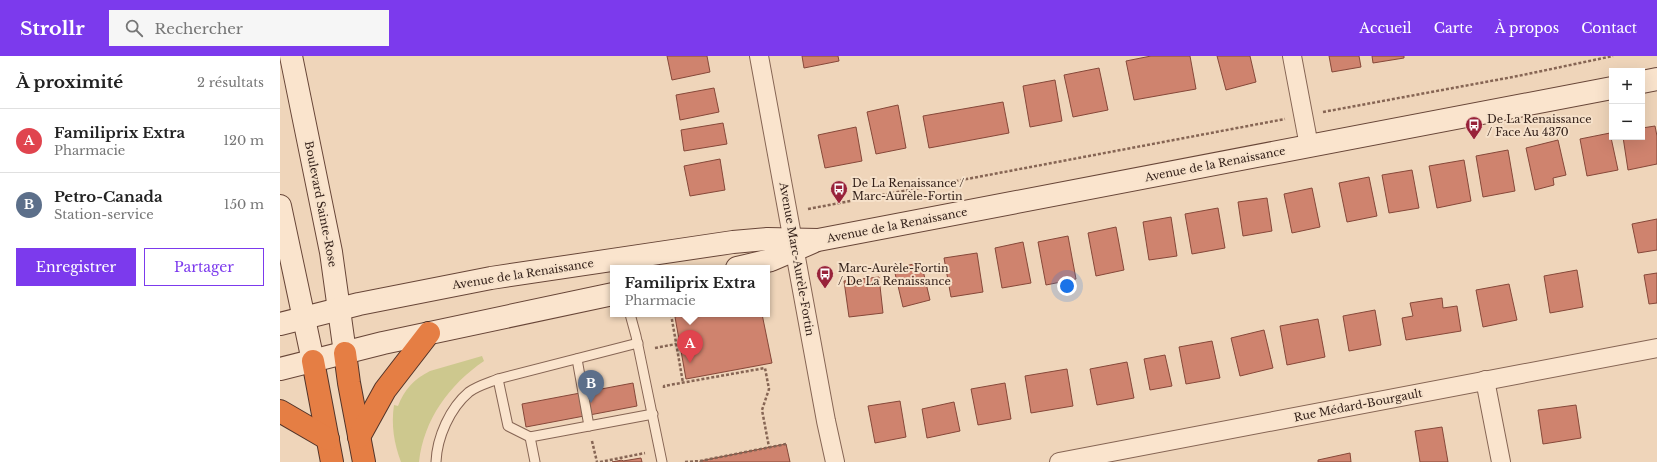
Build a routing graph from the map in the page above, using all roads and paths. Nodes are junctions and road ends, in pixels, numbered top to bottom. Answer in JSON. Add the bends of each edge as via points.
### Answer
{"nodes":[{"id":1,"x":291,"y":56,"type":"edge"},
{"id":2,"x":759,"y":56,"type":"edge"},
{"id":3,"x":1292,"y":56,"type":"edge"},
{"id":4,"x":1613,"y":56,"type":"edge"},
{"id":5,"x":1657,"y":79,"type":"edge"},
{"id":6,"x":1645,"y":81,"type":"edge"},
{"id":7,"x":1609,"y":89,"type":"edge"},
{"id":8,"x":1330,"y":111,"type":"dead end"},
{"id":9,"x":1277,"y":121,"type":"dead end"},
{"id":10,"x":1309,"y":146,"type":"junction"},
{"id":11,"x":836,"y":190,"type":"dead end"},
{"id":12,"x":839,"y":204,"type":"junction"},
{"id":13,"x":280,"y":206,"type":"edge"},
{"id":14,"x":812,"y":208,"type":"dead end"},
{"id":15,"x":795,"y":244,"type":"junction"},
{"id":16,"x":750,"y":265,"type":"edge"},
{"id":17,"x":610,"y":295,"type":"edge"},
{"id":18,"x":332,"y":311,"type":"junction"},
{"id":19,"x":631,"y":317,"type":"edge"},
{"id":20,"x":672,"y":317,"type":"edge"},
{"id":21,"x":304,"y":318,"type":"junction"},
{"id":22,"x":280,"y":324,"type":"edge"},
{"id":23,"x":430,"y":333,"type":"junction"},
{"id":24,"x":676,"y":344,"type":"junction"},
{"id":25,"x":639,"y":347,"type":"junction"},
{"id":26,"x":1657,"y":348,"type":"edge"},
{"id":27,"x":329,"y":357,"type":"junction"},
{"id":28,"x":577,"y":359,"type":"junction"},
{"id":29,"x":280,"y":369,"type":"edge"},
{"id":30,"x":498,"y":379,"type":"junction"},
{"id":31,"x":1485,"y":380,"type":"junction"},
{"id":32,"x":683,"y":383,"type":"junction"},
{"id":33,"x":666,"y":394,"type":"dead end"},
{"id":34,"x":280,"y":411,"type":"edge"},
{"id":35,"x":653,"y":414,"type":"junction"},
{"id":36,"x":590,"y":426,"type":"junction"},
{"id":37,"x":359,"y":437,"type":"junction"},
{"id":38,"x":530,"y":437,"type":"junction"},
{"id":39,"x":328,"y":439,"type":"junction"},
{"id":40,"x":786,"y":444,"type":"dead end"},
{"id":41,"x":769,"y":447,"type":"junction"},
{"id":42,"x":645,"y":453,"type":"dead end"},
{"id":43,"x":332,"y":462,"type":"edge"},
{"id":44,"x":364,"y":462,"type":"edge"},
{"id":45,"x":436,"y":462,"type":"edge"},
{"id":46,"x":536,"y":462,"type":"edge"},
{"id":47,"x":598,"y":462,"type":"edge"},
{"id":48,"x":662,"y":462,"type":"edge"},
{"id":49,"x":685,"y":462,"type":"edge"},
{"id":50,"x":835,"y":462,"type":"edge"},
{"id":51,"x":1060,"y":462,"type":"edge"},
{"id":52,"x":1500,"y":462,"type":"edge"}],
"edges":[{"from":1,"to":18,"type":"street","name":"Boulevard Sainte-Rose","via":[[326,224]]},
{"from":2,"to":15,"type":"street","name":"Avenue Marc-Aurèle-Fortin"},
{"from":3,"to":10,"type":"street"},
{"from":4,"to":8,"type":"path"},
{"from":5,"to":6,"type":"street"},
{"from":7,"to":10,"type":"street","name":"Avenue de la Renaissance"},
{"from":9,"to":12,"type":"path"},
{"from":10,"to":15,"type":"street","name":"Avenue de la Renaissance"},
{"from":11,"to":12,"type":"path"},
{"from":12,"to":14,"type":"path"},
{"from":13,"to":21,"type":"street"},
{"from":15,"to":16,"type":"street","name":"Avenue de la Renaissance","via":[[771,260]]},
{"from":15,"to":18,"type":"street","name":"Avenue de la Renaissance","via":[[767,239],[733,242],[552,268],[474,281]]},
{"from":15,"to":50,"type":"street","name":"Avenue Marc-Aurèle-Fortin"},
{"from":17,"to":23,"type":"street"},
{"from":18,"to":21,"type":"street"},
{"from":18,"to":27,"type":"street","name":"Boulevard Sainte-Rose"},
{"from":19,"to":25,"type":"lane"},
{"from":20,"to":24,"type":"path"},
{"from":21,"to":22,"type":"street"},
{"from":21,"to":27,"type":"street"},
{"from":23,"to":27,"type":"street"},
{"from":23,"to":37,"type":"highway","via":[[385,390]]},
{"from":24,"to":25,"type":"path"},
{"from":24,"to":32,"type":"path","via":[[682,364]]},
{"from":25,"to":28,"type":"lane"},
{"from":25,"to":35,"type":"lane"},
{"from":26,"to":31,"type":"street","name":"Rue Médard-Bourgault"},
{"from":27,"to":29,"type":"street"},
{"from":27,"to":37,"type":"highway"},
{"from":27,"to":39,"type":"highway"},
{"from":28,"to":30,"type":"lane"},
{"from":28,"to":36,"type":"lane"},
{"from":30,"to":38,"type":"lane","via":[[508,426]]},
{"from":30,"to":45,"type":"lane","via":[[470,392],[454,410],[439,440]]},
{"from":31,"to":51,"type":"street","name":"Rue Médard-Bourgault"},
{"from":31,"to":52,"type":"street"},
{"from":32,"to":33,"type":"path","via":[[664,386]]},
{"from":32,"to":41,"type":"path","via":[[764,368],[769,389],[762,410]]},
{"from":34,"to":39,"type":"highway"},
{"from":35,"to":36,"type":"lane"},
{"from":35,"to":48,"type":"lane"},
{"from":36,"to":38,"type":"lane"},
{"from":36,"to":47,"type":"path"},
{"from":37,"to":44,"type":"highway"},
{"from":38,"to":46,"type":"lane"},
{"from":39,"to":43,"type":"highway"},
{"from":40,"to":41,"type":"path"},
{"from":41,"to":49,"type":"path"},
{"from":42,"to":47,"type":"path"}]}
